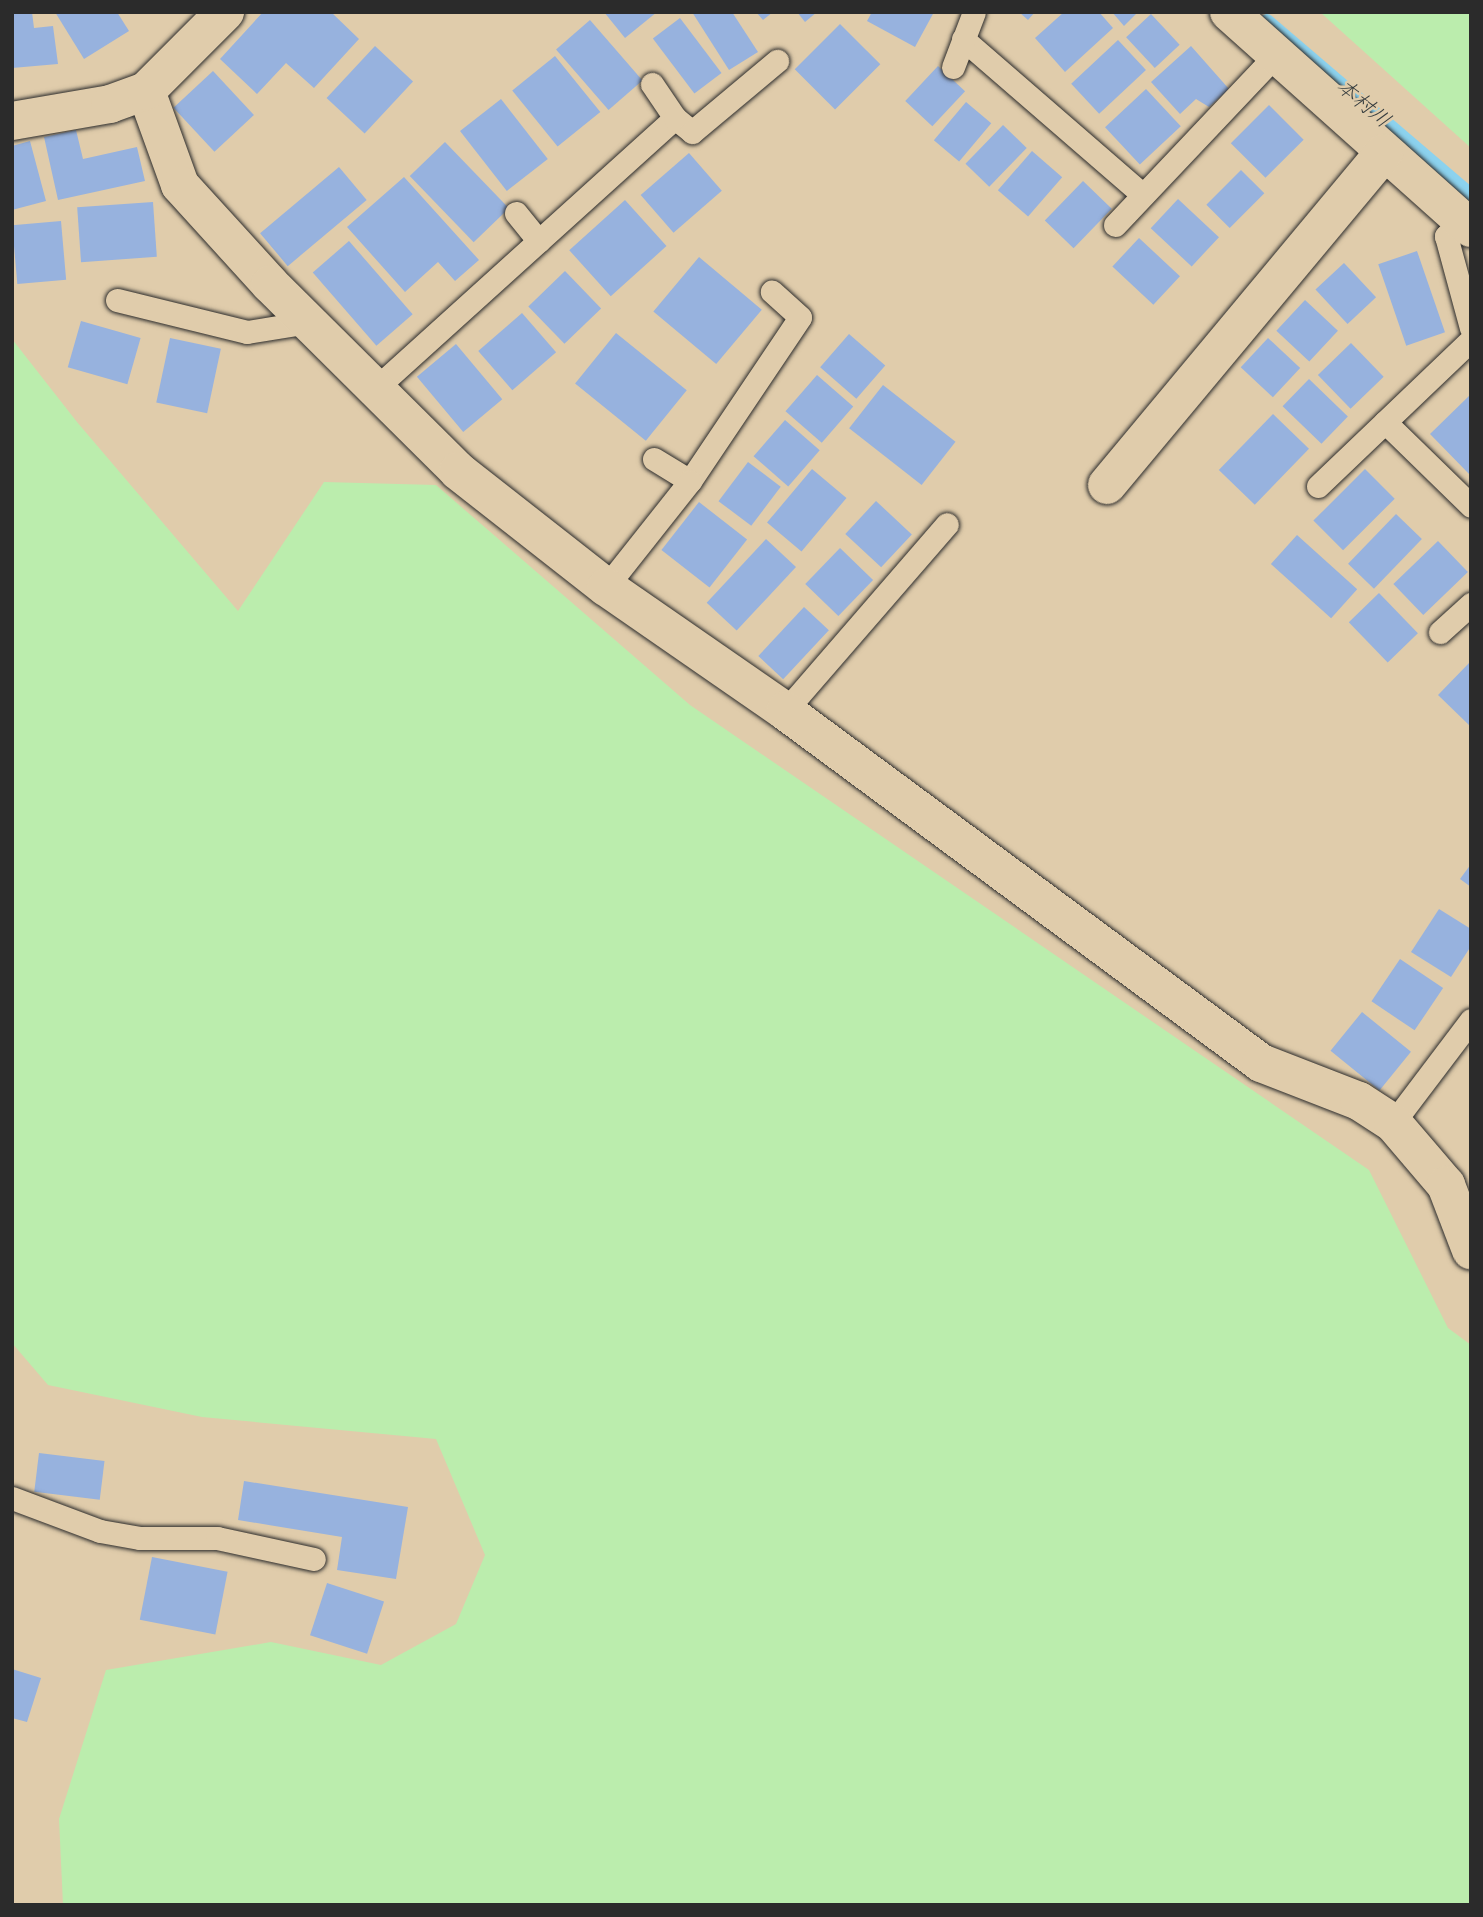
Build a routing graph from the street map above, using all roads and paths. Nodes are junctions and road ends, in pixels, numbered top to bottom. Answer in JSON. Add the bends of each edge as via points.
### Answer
{"nodes":[{"id":1,"x":225,"y":12,"type":"edge"},
{"id":2,"x":974,"y":12,"type":"edge"},
{"id":3,"x":1228,"y":12,"type":"edge"},
{"id":4,"x":963,"y":39,"type":"junction"},
{"id":5,"x":1276,"y":55,"type":"junction"},
{"id":6,"x":777,"y":61,"type":"dead end"},
{"id":7,"x":953,"y":67,"type":"dead end"},
{"id":8,"x":652,"y":84,"type":"dead end"},
{"id":9,"x":146,"y":91,"type":"junction"},
{"id":10,"x":675,"y":118,"type":"junction"},
{"id":11,"x":12,"y":121,"type":"edge"},
{"id":12,"x":1384,"y":153,"type":"junction"},
{"id":13,"x":1143,"y":195,"type":"junction"},
{"id":14,"x":516,"y":213,"type":"dead end"},
{"id":15,"x":1466,"y":224,"type":"edge"},
{"id":16,"x":1115,"y":225,"type":"dead end"},
{"id":17,"x":539,"y":241,"type":"junction"},
{"id":18,"x":772,"y":292,"type":"dead end"},
{"id":19,"x":117,"y":300,"type":"dead end"},
{"id":20,"x":309,"y":322,"type":"junction"},
{"id":21,"x":1471,"y":328,"type":"edge"},
{"id":22,"x":1471,"y":340,"type":"edge"},
{"id":23,"x":376,"y":388,"type":"junction"},
{"id":24,"x":1385,"y":422,"type":"junction"},
{"id":25,"x":654,"y":459,"type":"dead end"},
{"id":26,"x":690,"y":481,"type":"junction"},
{"id":27,"x":1107,"y":485,"type":"dead end"},
{"id":28,"x":1318,"y":486,"type":"dead end"},
{"id":29,"x":1471,"y":506,"type":"edge"},
{"id":30,"x":947,"y":524,"type":"dead end"},
{"id":31,"x":606,"y":587,"type":"junction"},
{"id":32,"x":1471,"y":604,"type":"edge"},
{"id":33,"x":1440,"y":632,"type":"dead end"},
{"id":34,"x":785,"y":710,"type":"junction"},
{"id":35,"x":1471,"y":1020,"type":"edge"},
{"id":36,"x":1393,"y":1123,"type":"junction"},
{"id":37,"x":1471,"y":1250,"type":"edge"},
{"id":38,"x":12,"y":1498,"type":"edge"},
{"id":39,"x":314,"y":1559,"type":"dead end"}],
"edges":[{"from":1,"to":9,"type":"street"},
{"from":2,"to":4,"type":"lane"},
{"from":3,"to":5,"type":"street"},
{"from":4,"to":7,"type":"lane"},
{"from":4,"to":13,"type":"lane"},
{"from":5,"to":12,"type":"street"},
{"from":5,"to":13,"type":"lane"},
{"from":6,"to":10,"type":"lane","via":[[692,132]]},
{"from":8,"to":10,"type":"lane"},
{"from":9,"to":11,"type":"street","via":[[110,104]]},
{"from":9,"to":20,"type":"street","via":[[180,185]]},
{"from":10,"to":17,"type":"lane"},
{"from":12,"to":15,"type":"street"},
{"from":12,"to":27,"type":"street"},
{"from":13,"to":16,"type":"lane"},
{"from":14,"to":17,"type":"lane"},
{"from":15,"to":21,"type":"lane","via":[[1446,236]]},
{"from":17,"to":23,"type":"lane"},
{"from":18,"to":26,"type":"lane","via":[[800,317]]},
{"from":19,"to":20,"type":"lane","via":[[247,332]]},
{"from":20,"to":23,"type":"street"},
{"from":22,"to":24,"type":"lane"},
{"from":23,"to":31,"type":"street","via":[[458,471]]},
{"from":24,"to":28,"type":"lane"},
{"from":24,"to":29,"type":"lane"},
{"from":25,"to":26,"type":"lane"},
{"from":26,"to":31,"type":"lane"},
{"from":30,"to":34,"type":"lane"},
{"from":31,"to":34,"type":"street"},
{"from":32,"to":33,"type":"lane"},
{"from":34,"to":36,"type":"street","via":[[1261,1063],[1359,1101]]},
{"from":35,"to":36,"type":"lane"},
{"from":36,"to":37,"type":"street","via":[[1447,1185]]},
{"from":38,"to":39,"type":"lane","via":[[100,1531],[141,1538],[217,1538]]}]}
